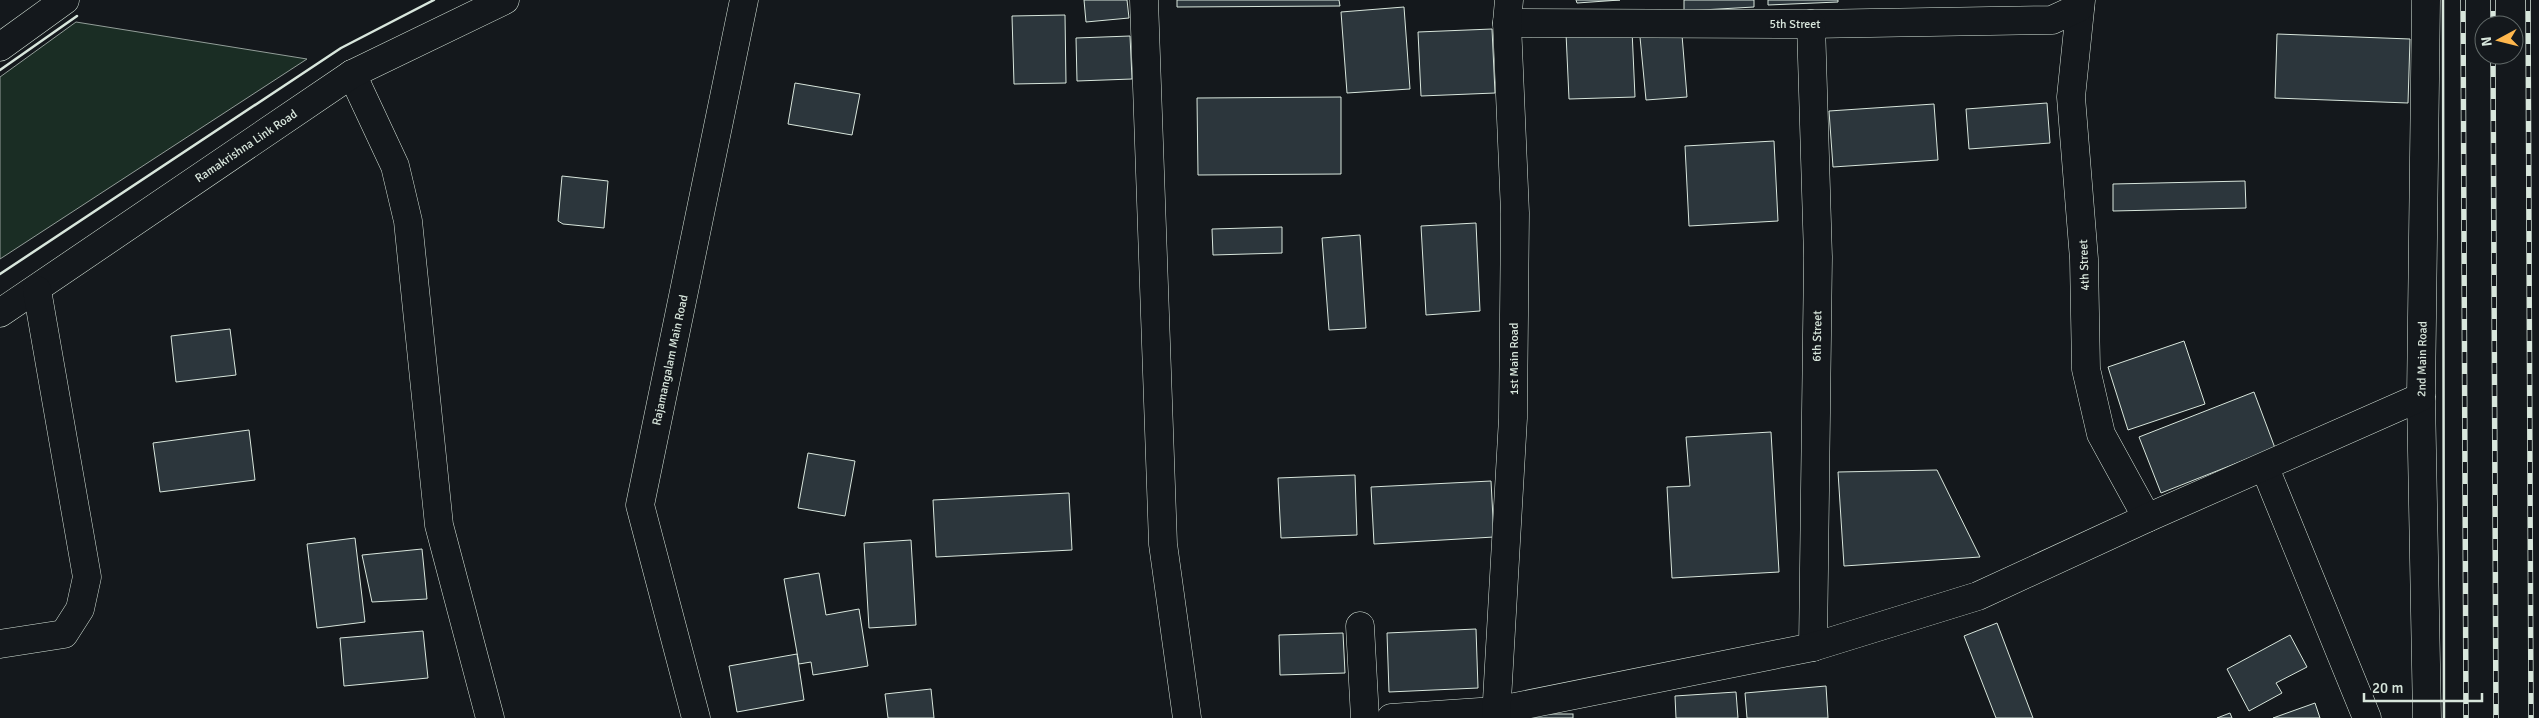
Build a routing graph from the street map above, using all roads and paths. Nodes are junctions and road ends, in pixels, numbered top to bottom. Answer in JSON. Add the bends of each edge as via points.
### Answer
{"nodes":[{"id":1,"x":65,"y":0,"type":"edge"},
{"id":2,"x":505,"y":0,"type":"edge"},
{"id":3,"x":744,"y":0,"type":"edge"},
{"id":4,"x":1144,"y":0,"type":"edge"},
{"id":5,"x":2426,"y":0,"type":"edge"},
{"id":6,"x":2081,"y":4,"type":"edge"},
{"id":7,"x":1508,"y":12,"type":"edge"},
{"id":8,"x":1812,"y":24,"type":"junction"},
{"id":9,"x":0,"y":47,"type":"edge"},
{"id":10,"x":352,"y":74,"type":"junction"},
{"id":11,"x":37,"y":290,"type":"junction"},
{"id":12,"x":0,"y":313,"type":"edge"},
{"id":13,"x":2421,"y":397,"type":"junction"},
{"id":14,"x":2265,"y":468,"type":"junction"},
{"id":15,"x":2146,"y":518,"type":"junction"},
{"id":16,"x":1360,"y":626,"type":"dead end"},
{"id":17,"x":0,"y":644,"type":"edge"},
{"id":18,"x":1813,"y":647,"type":"junction"},
{"id":19,"x":1496,"y":715,"type":"edge"},
{"id":20,"x":490,"y":718,"type":"edge"},
{"id":21,"x":696,"y":718,"type":"edge"},
{"id":22,"x":1187,"y":718,"type":"edge"},
{"id":23,"x":1365,"y":718,"type":"edge"},
{"id":24,"x":1391,"y":718,"type":"edge"},
{"id":25,"x":2367,"y":718,"type":"edge"},
{"id":26,"x":2427,"y":718,"type":"edge"}],
"edges":[{"from":1,"to":9,"type":"street"},
{"from":2,"to":10,"type":"street","name":"Ramakrishna Link Road"},
{"from":3,"to":21,"type":"street","name":"Rajamangalam Main Road","via":[[640,505]]},
{"from":4,"to":22,"type":"street","via":[[1163,544]]},
{"from":5,"to":13,"type":"street","name":"2nd Main Road"},
{"from":6,"to":8,"type":"street","name":"5th Street","via":[[2052,20]]},
{"from":6,"to":15,"type":"street","name":"4th Street","via":[[2070,97],[2084,259],[2086,369],[2101,434]]},
{"from":7,"to":8,"type":"street","name":"5th Street"},
{"from":7,"to":19,"type":"street","name":"1st Main Road","via":[[1515,213],[1513,418]]},
{"from":8,"to":18,"type":"street","name":"6th Street","via":[[1818,257]]},
{"from":10,"to":11,"type":"street","name":"Ramakrishna Link Road"},
{"from":10,"to":20,"type":"street","via":[[395,166],[408,221],[439,525]]},
{"from":11,"to":12,"type":"street","name":"Ramakrishna Link Road"},
{"from":11,"to":17,"type":"street","via":[[87,577],[80,608],[64,634]]},
{"from":13,"to":14,"type":"street"},
{"from":13,"to":26,"type":"street","name":"2nd Main Road"},
{"from":14,"to":15,"type":"street"},
{"from":14,"to":25,"type":"street"},
{"from":15,"to":18,"type":"street","via":[[1978,596]]},
{"from":16,"to":23,"type":"street"},
{"from":18,"to":19,"type":"street"},
{"from":19,"to":24,"type":"street"}]}
